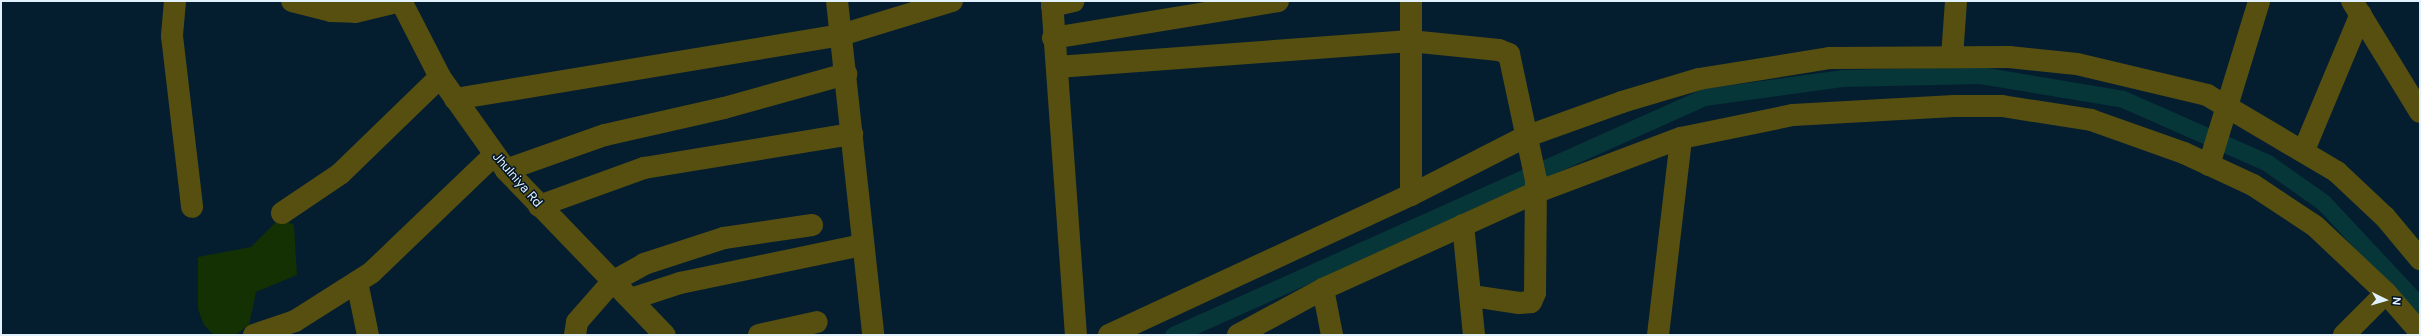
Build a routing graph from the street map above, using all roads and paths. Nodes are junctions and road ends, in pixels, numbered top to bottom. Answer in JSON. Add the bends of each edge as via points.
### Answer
{"nodes":[{"id":1,"x":175,"y":1,"type":"edge"},
{"id":2,"x":292,"y":1,"type":"edge"},
{"id":3,"x":401,"y":1,"type":"edge"},
{"id":4,"x":837,"y":1,"type":"edge"},
{"id":5,"x":952,"y":1,"type":"edge"},
{"id":6,"x":1073,"y":1,"type":"edge"},
{"id":7,"x":1278,"y":1,"type":"edge"},
{"id":8,"x":1411,"y":1,"type":"edge"},
{"id":9,"x":1956,"y":1,"type":"edge"},
{"id":10,"x":2259,"y":1,"type":"edge"},
{"id":11,"x":1052,"y":4,"type":"edge"},
{"id":12,"x":2356,"y":8,"type":"edge"},
{"id":13,"x":841,"y":35,"type":"junction"},
{"id":14,"x":1054,"y":38,"type":"junction"},
{"id":15,"x":1410,"y":41,"type":"junction"},
{"id":16,"x":1952,"y":57,"type":"junction"},
{"id":17,"x":1057,"y":68,"type":"junction"},
{"id":18,"x":846,"y":74,"type":"junction"},
{"id":19,"x":440,"y":77,"type":"junction"},
{"id":20,"x":455,"y":99,"type":"junction"},
{"id":21,"x":2420,"y":112,"type":"edge"},
{"id":22,"x":2225,"y":117,"type":"junction"},
{"id":23,"x":852,"y":134,"type":"junction"},
{"id":24,"x":1681,"y":138,"type":"junction"},
{"id":25,"x":1527,"y":143,"type":"junction"},
{"id":26,"x":2304,"y":150,"type":"junction"},
{"id":27,"x":2211,"y":158,"type":"junction"},
{"id":28,"x":500,"y":163,"type":"junction"},
{"id":29,"x":1537,"y":186,"type":"junction"},
{"id":30,"x":1411,"y":195,"type":"junction"},
{"id":31,"x":539,"y":206,"type":"junction"},
{"id":32,"x":192,"y":208,"type":"dead end"},
{"id":33,"x":282,"y":213,"type":"dead end"},
{"id":34,"x":812,"y":225,"type":"dead end"},
{"id":35,"x":1463,"y":225,"type":"junction"},
{"id":36,"x":862,"y":245,"type":"junction"},
{"id":37,"x":2420,"y":258,"type":"edge"},
{"id":38,"x":357,"y":282,"type":"junction"},
{"id":39,"x":612,"y":282,"type":"junction"},
{"id":40,"x":1323,"y":289,"type":"junction"},
{"id":41,"x":2386,"y":293,"type":"junction"},
{"id":42,"x":1472,"y":296,"type":"junction"},
{"id":43,"x":631,"y":299,"type":"junction"},
{"id":44,"x":817,"y":322,"type":"dead end"},
{"id":45,"x":287,"y":328,"type":"edge"},
{"id":46,"x":2420,"y":332,"type":"edge"},
{"id":47,"x":254,"y":335,"type":"edge"},
{"id":48,"x":368,"y":335,"type":"edge"},
{"id":49,"x":575,"y":335,"type":"edge"},
{"id":50,"x":665,"y":335,"type":"edge"},
{"id":51,"x":759,"y":335,"type":"edge"},
{"id":52,"x":873,"y":335,"type":"edge"},
{"id":53,"x":1076,"y":335,"type":"edge"},
{"id":54,"x":1109,"y":335,"type":"edge"},
{"id":55,"x":1238,"y":335,"type":"edge"},
{"id":56,"x":1332,"y":335,"type":"edge"},
{"id":57,"x":1474,"y":335,"type":"edge"},
{"id":58,"x":1658,"y":335,"type":"edge"},
{"id":59,"x":2344,"y":335,"type":"edge"}],
"edges":[{"from":1,"to":32,"type":"street","via":[[172,36]]},
{"from":2,"to":3,"type":"street","via":[[331,11],[355,12]]},
{"from":3,"to":19,"type":"street","name":"Jhulniya Rd"},
{"from":4,"to":13,"type":"street"},
{"from":5,"to":13,"type":"street"},
{"from":6,"to":11,"type":"street"},
{"from":7,"to":14,"type":"street"},
{"from":8,"to":15,"type":"street"},
{"from":9,"to":16,"type":"street"},
{"from":10,"to":22,"type":"street"},
{"from":11,"to":14,"type":"street"},
{"from":12,"to":21,"type":"street"},
{"from":12,"to":26,"type":"street"},
{"from":13,"to":18,"type":"street"},
{"from":13,"to":20,"type":"street"},
{"from":14,"to":17,"type":"street"},
{"from":15,"to":17,"type":"street"},
{"from":15,"to":25,"type":"street","via":[[1499,50],[1509,54]]},
{"from":15,"to":30,"type":"street"},
{"from":16,"to":22,"type":"street","via":[[2009,57],[2077,64],[2207,95]]},
{"from":16,"to":25,"type":"street","via":[[1830,58],[1699,79],[1622,102]]},
{"from":17,"to":53,"type":"street"},
{"from":18,"to":23,"type":"street"},
{"from":18,"to":28,"type":"street","via":[[724,108],[605,135]]},
{"from":19,"to":20,"type":"street","name":"Jhulniya Rd"},
{"from":19,"to":33,"type":"street","via":[[340,174]]},
{"from":20,"to":28,"type":"street","name":"Jhulniya Rd"},
{"from":22,"to":26,"type":"street"},
{"from":22,"to":27,"type":"street"},
{"from":23,"to":31,"type":"street","via":[[644,168]]},
{"from":23,"to":36,"type":"street"},
{"from":24,"to":27,"type":"street","via":[[1793,115],[1864,108],[2002,106],[2091,120]]},
{"from":24,"to":29,"type":"street"},
{"from":24,"to":58,"type":"street"},
{"from":25,"to":29,"type":"street"},
{"from":25,"to":30,"type":"street"},
{"from":26,"to":37,"type":"street","via":[[2338,172],[2385,217]]},
{"from":27,"to":41,"type":"street","via":[[2315,226]]},
{"from":28,"to":31,"type":"street","name":"Jhulniya Rd"},
{"from":28,"to":38,"type":"street"},
{"from":29,"to":35,"type":"street"},
{"from":29,"to":42,"type":"street","via":[[1535,293],[1531,302]]},
{"from":30,"to":54,"type":"street"},
{"from":31,"to":39,"type":"street","name":"Jhulniya Rd"},
{"from":34,"to":39,"type":"street","via":[[693,246],[644,264]]},
{"from":35,"to":40,"type":"street"},
{"from":35,"to":42,"type":"street"},
{"from":36,"to":43,"type":"street","via":[[680,283]]},
{"from":36,"to":52,"type":"street"},
{"from":38,"to":45,"type":"street"},
{"from":38,"to":48,"type":"street"},
{"from":39,"to":43,"type":"street","name":"Jhulniya Rd"},
{"from":39,"to":49,"type":"street","via":[[577,322]]},
{"from":40,"to":55,"type":"street"},
{"from":40,"to":56,"type":"street"},
{"from":41,"to":46,"type":"street"},
{"from":41,"to":59,"type":"street"},
{"from":42,"to":57,"type":"street"},
{"from":43,"to":50,"type":"street","name":"Jhulniya Rd"},
{"from":44,"to":51,"type":"street"},
{"from":45,"to":47,"type":"street"}]}
